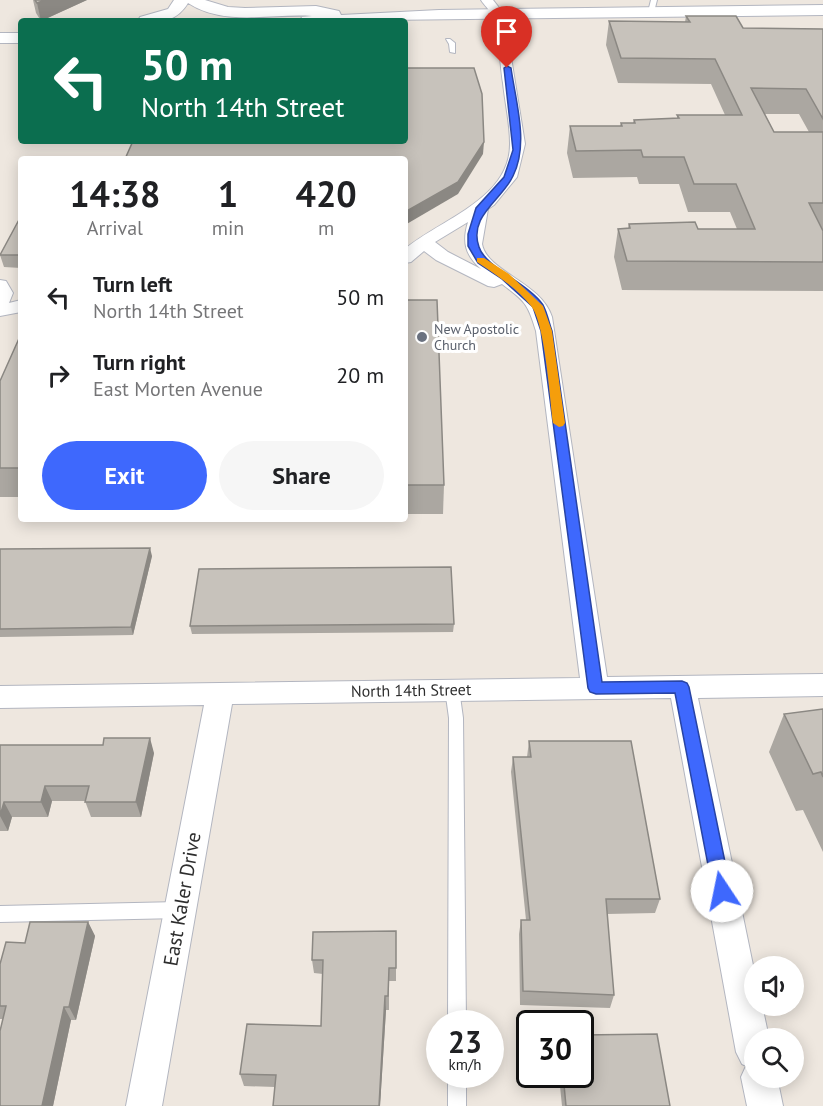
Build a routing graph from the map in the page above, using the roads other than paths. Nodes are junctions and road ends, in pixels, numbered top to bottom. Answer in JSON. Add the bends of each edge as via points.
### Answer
{"nodes":[{"id":1,"x":487,"y":0,"type":"edge"},
{"id":2,"x":188,"y":1,"type":"edge"},
{"id":3,"x":653,"y":6,"type":"edge"},
{"id":4,"x":503,"y":7,"type":"edge"},
{"id":5,"x":823,"y":10,"type":"edge"},
{"id":6,"x":155,"y":18,"type":"edge"},
{"id":7,"x":343,"y":18,"type":"joint"},
{"id":8,"x":0,"y":38,"type":"edge"},
{"id":9,"x":18,"y":38,"type":"edge"},
{"id":10,"x":448,"y":40,"type":"dead end"},
{"id":11,"x":453,"y":52,"type":"dead end"},
{"id":12,"x":480,"y":208,"type":"junction"},
{"id":13,"x":424,"y":242,"type":"junction"},
{"id":14,"x":408,"y":247,"type":"edge"},
{"id":15,"x":408,"y":255,"type":"edge"},
{"id":16,"x":1,"y":292,"type":"edge"},
{"id":17,"x":18,"y":292,"type":"edge"},
{"id":18,"x":527,"y":295,"type":"junction"},
{"id":19,"x":18,"y":307,"type":"edge"},
{"id":20,"x":0,"y":310,"type":"edge"},
{"id":21,"x":823,"y":685,"type":"edge"},
{"id":22,"x":682,"y":687,"type":"junction"},
{"id":23,"x":596,"y":688,"type":"junction"},
{"id":24,"x":452,"y":689,"type":"junction"},
{"id":25,"x":220,"y":693,"type":"junction"},
{"id":26,"x":0,"y":697,"type":"edge"},
{"id":27,"x":180,"y":910,"type":"junction"},
{"id":28,"x":0,"y":914,"type":"edge"},
{"id":29,"x":456,"y":1010,"type":"edge"},
{"id":30,"x":749,"y":1028,"type":"edge"},
{"id":31,"x":457,"y":1088,"type":"edge"},
{"id":32,"x":761,"y":1088,"type":"edge"},
{"id":33,"x":144,"y":1106,"type":"edge"},
{"id":34,"x":457,"y":1106,"type":"edge"},
{"id":35,"x":765,"y":1106,"type":"edge"}],
"edges":[{"from":1,"to":4,"type":"street"},
{"from":2,"to":6,"type":"main road","via":[[174,12]]},
{"from":2,"to":7,"type":"main road","via":[[229,13],[296,10]]},
{"from":3,"to":4,"type":"main road"},
{"from":3,"to":5,"type":"main road"},
{"from":4,"to":7,"type":"main road"},
{"from":4,"to":12,"type":"street","via":[[518,144],[509,177]]},
{"from":8,"to":9,"type":"main road"},
{"from":10,"to":11,"type":"lane"},
{"from":12,"to":13,"type":"street"},
{"from":12,"to":18,"type":"street","via":[[473,234],[475,253]]},
{"from":13,"to":14,"type":"street"},
{"from":13,"to":15,"type":"street"},
{"from":13,"to":18,"type":"street","via":[[470,271]]},
{"from":16,"to":17,"type":"street"},
{"from":18,"to":23,"type":"street","via":[[538,306],[546,331]]},
{"from":19,"to":20,"type":"street"},
{"from":21,"to":22,"type":"street","name":"North 14th Street"},
{"from":22,"to":23,"type":"street","name":"North 14th Street"},
{"from":22,"to":30,"type":"street"},
{"from":23,"to":24,"type":"street","name":"North 14th Street"},
{"from":24,"to":25,"type":"street","name":"North 14th Street"},
{"from":24,"to":29,"type":"lane","via":[[456,718]]},
{"from":25,"to":26,"type":"street","name":"North 14th Street"},
{"from":25,"to":27,"type":"street","name":"East Kaler Drive"},
{"from":27,"to":28,"type":"lane"},
{"from":27,"to":33,"type":"street","name":"East Kaler Drive"},
{"from":31,"to":34,"type":"lane"},
{"from":32,"to":35,"type":"street"}]}
